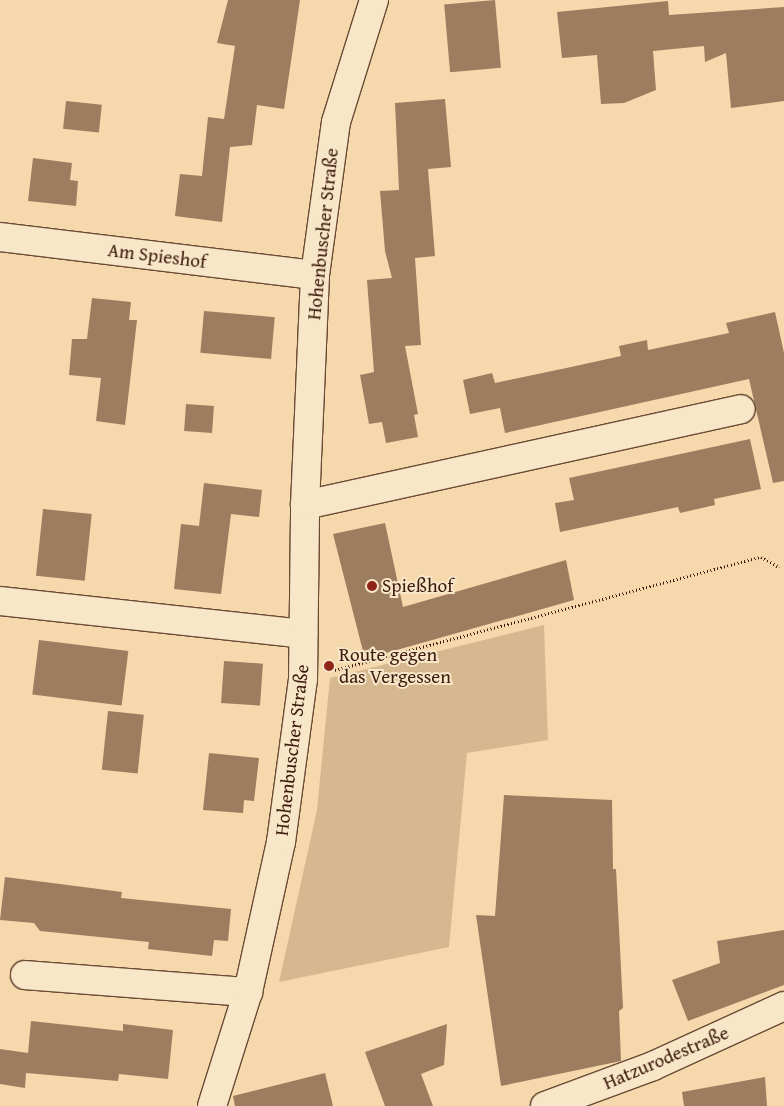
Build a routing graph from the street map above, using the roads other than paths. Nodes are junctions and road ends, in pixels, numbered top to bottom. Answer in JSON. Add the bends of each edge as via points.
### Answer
{"nodes":[{"id":1,"x":374,"y":0,"type":"edge"},
{"id":2,"x":0,"y":237,"type":"edge"},
{"id":3,"x":315,"y":274,"type":"junction"},
{"id":4,"x":741,"y":409,"type":"dead end"},
{"id":5,"x":305,"y":505,"type":"junction"},
{"id":6,"x":0,"y":601,"type":"edge"},
{"id":7,"x":303,"y":634,"type":"junction"},
{"id":8,"x":25,"y":974,"type":"dead end"},
{"id":9,"x":248,"y":992,"type":"junction"},
{"id":10,"x":784,"y":1006,"type":"edge"},
{"id":11,"x":212,"y":1106,"type":"edge"},
{"id":12,"x":546,"y":1106,"type":"edge"}],
"edges":[{"from":1,"to":3,"type":"street","name":"Hohenbuscher Straße","via":[[336,122]]},
{"from":2,"to":3,"type":"street","name":"Am Spieshof"},
{"from":3,"to":5,"type":"street","name":"Hohenbuscher Straße"},
{"from":4,"to":5,"type":"street"},
{"from":5,"to":7,"type":"street","name":"Hohenbuscher Straße"},
{"from":6,"to":7,"type":"street"},
{"from":7,"to":9,"type":"street","name":"Hohenbuscher Straße","via":[[303,679],[281,842]]},
{"from":8,"to":9,"type":"street"},
{"from":9,"to":11,"type":"street","name":"Hohenbuscher Straße"},
{"from":10,"to":12,"type":"street","name":"Hatzurodestraße","via":[[653,1066]]}]}
